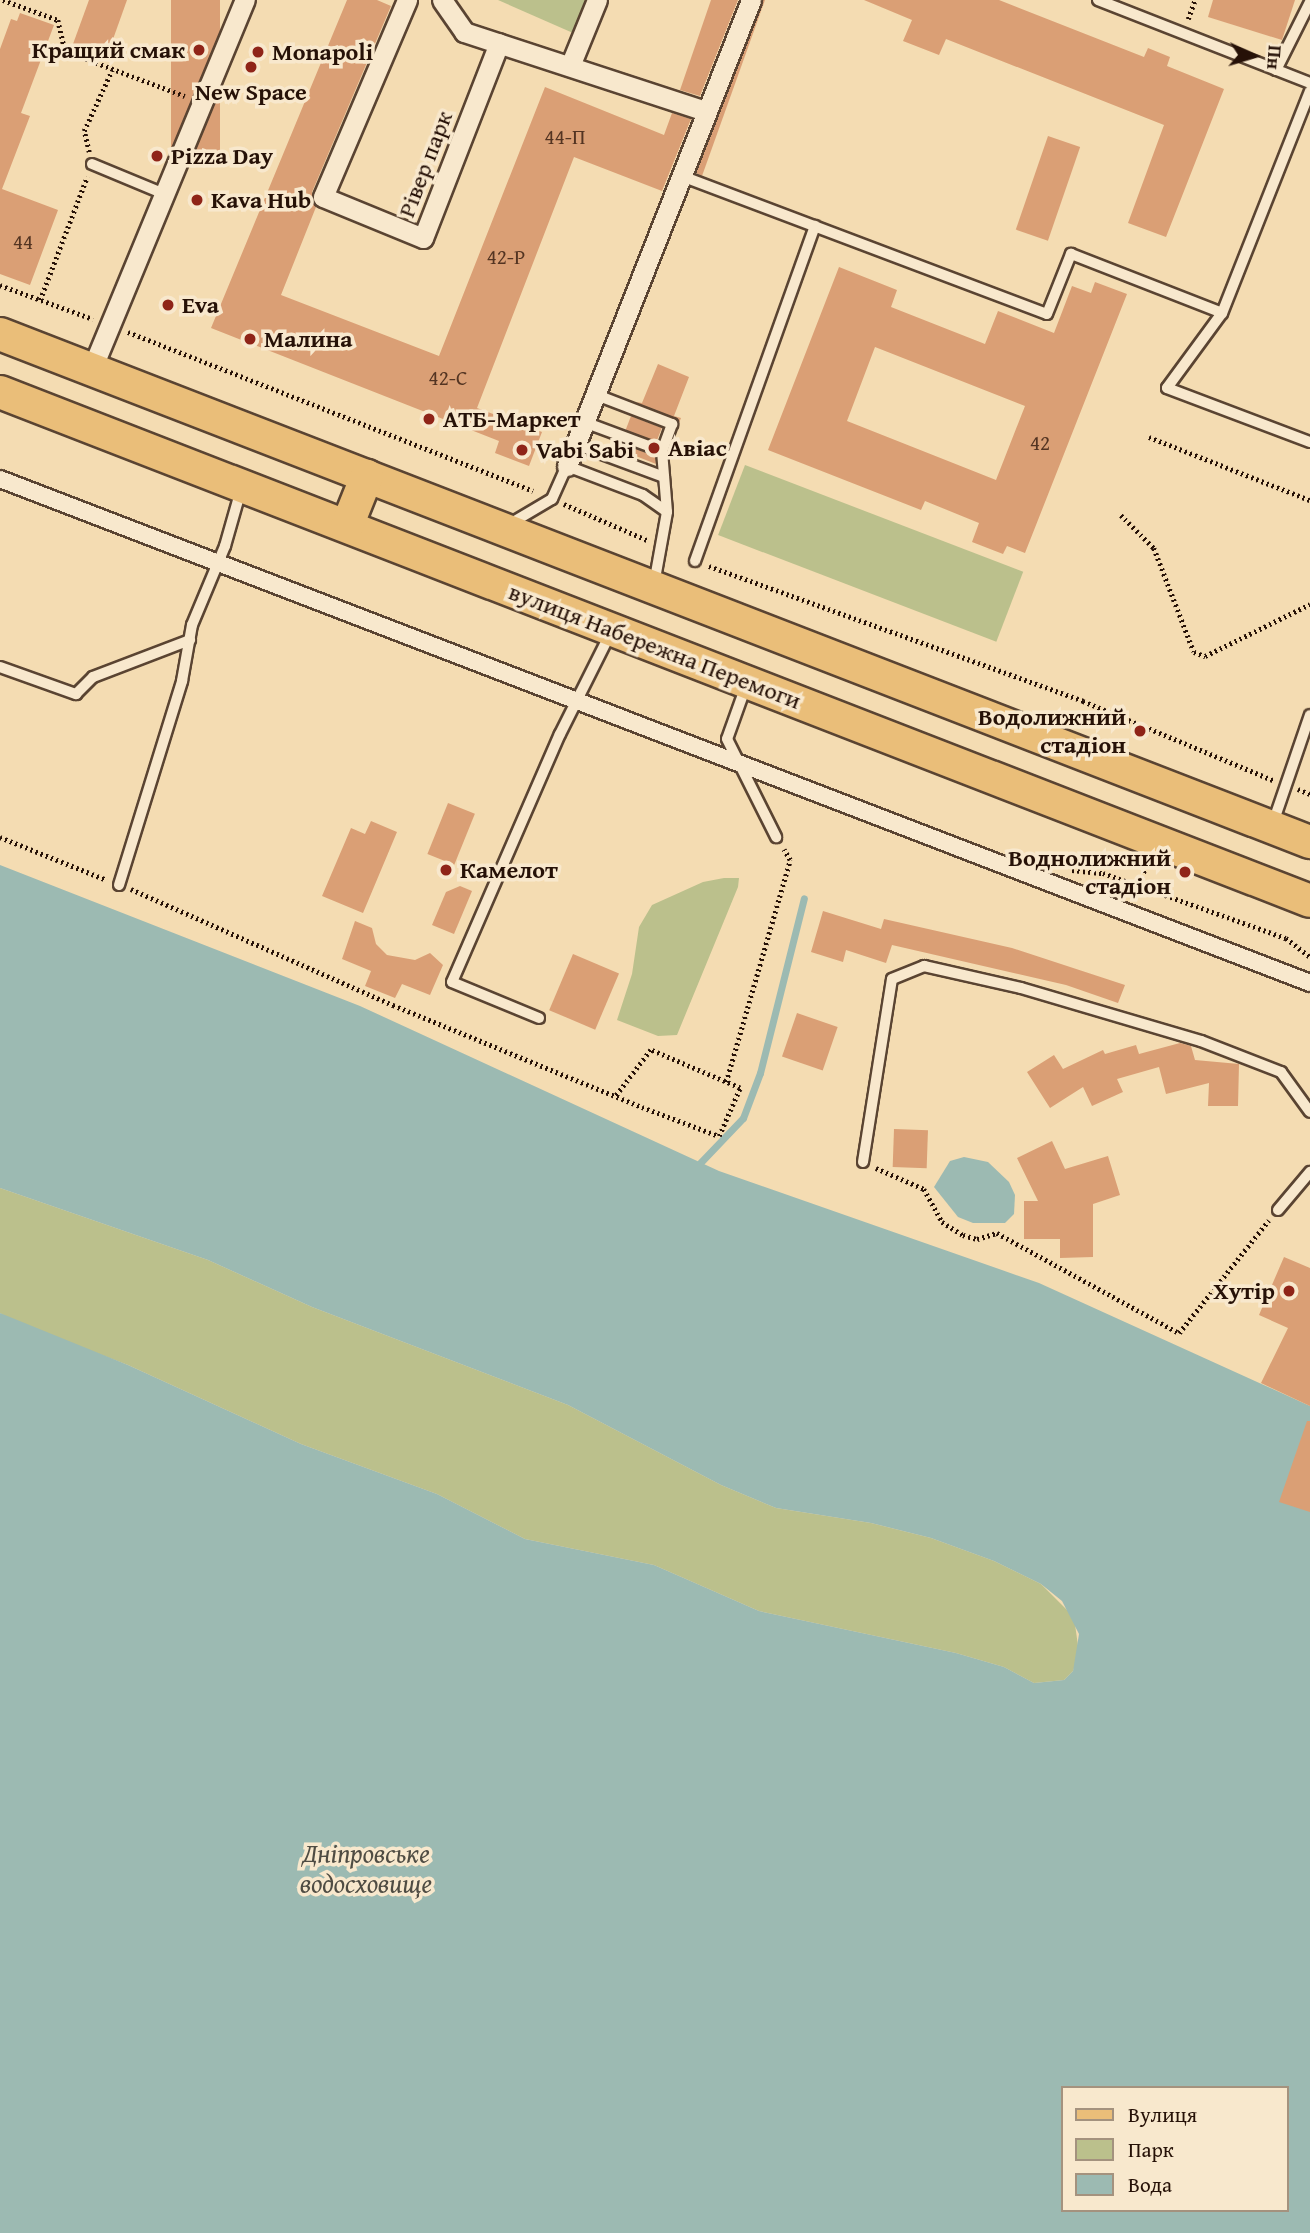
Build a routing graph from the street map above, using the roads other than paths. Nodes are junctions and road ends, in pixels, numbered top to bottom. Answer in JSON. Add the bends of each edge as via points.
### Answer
{"nodes":[{"id":1,"x":245,"y":0,"type":"edge"},
{"id":2,"x":407,"y":0,"type":"edge"},
{"id":3,"x":442,"y":0,"type":"edge"},
{"id":4,"x":597,"y":0,"type":"edge"},
{"id":5,"x":751,"y":0,"type":"edge"},
{"id":6,"x":1098,"y":0,"type":"edge"},
{"id":7,"x":1310,"y":2,"type":"edge"},
{"id":8,"x":499,"y":43,"type":"junction"},
{"id":9,"x":577,"y":69,"type":"junction"},
{"id":10,"x":1276,"y":70,"type":"junction"},
{"id":11,"x":1310,"y":83,"type":"edge"},
{"id":12,"x":1310,"y":91,"type":"edge"},
{"id":13,"x":705,"y":111,"type":"junction"},
{"id":14,"x":92,"y":163,"type":"road end"},
{"id":15,"x":678,"y":175,"type":"junction"},
{"id":16,"x":164,"y":194,"type":"junction"},
{"id":17,"x":815,"y":226,"type":"junction"},
{"id":18,"x":1222,"y":313,"type":"junction"},
{"id":19,"x":0,"y":334,"type":"edge"},
{"id":20,"x":91,"y":371,"type":"junction"},
{"id":21,"x":0,"y":392,"type":"edge"},
{"id":22,"x":594,"y":394,"type":"junction"},
{"id":23,"x":72,"y":420,"type":"junction"},
{"id":24,"x":584,"y":422,"type":"junction"},
{"id":25,"x":1310,"y":442,"type":"edge"},
{"id":26,"x":575,"y":444,"type":"junction"},
{"id":27,"x":662,"y":451,"type":"junction"},
{"id":28,"x":567,"y":466,"type":"junction"},
{"id":29,"x":367,"y":476,"type":"junction"},
{"id":30,"x":664,"y":477,"type":"junction"},
{"id":31,"x":0,"y":480,"type":"edge"},
{"id":32,"x":242,"y":486,"type":"junction"},
{"id":33,"x":667,"y":512,"type":"junction"},
{"id":34,"x":347,"y":526,"type":"junction"},
{"id":35,"x":501,"y":528,"type":"junction"},
{"id":36,"x":695,"y":561,"type":"dead end"},
{"id":37,"x":218,"y":562,"type":"junction"},
{"id":38,"x":654,"y":588,"type":"junction"},
{"id":39,"x":611,"y":630,"type":"junction"},
{"id":40,"x":190,"y":640,"type":"junction"},
{"id":41,"x":0,"y":667,"type":"edge"},
{"id":42,"x":747,"y":682,"type":"junction"},
{"id":43,"x":578,"y":702,"type":"junction"},
{"id":44,"x":962,"y":707,"type":"junction"},
{"id":45,"x":1310,"y":715,"type":"edge"},
{"id":46,"x":942,"y":757,"type":"junction"},
{"id":47,"x":734,"y":758,"type":"junction"},
{"id":48,"x":1271,"y":827,"type":"junction"},
{"id":49,"x":776,"y":837,"type":"road end"},
{"id":50,"x":1310,"y":842,"type":"edge"},
{"id":51,"x":119,"y":885,"type":"road end"},
{"id":52,"x":1310,"y":901,"type":"edge"},
{"id":53,"x":1310,"y":983,"type":"edge"},
{"id":54,"x":539,"y":1018,"type":"dead end"},
{"id":55,"x":1310,"y":1112,"type":"edge"},
{"id":56,"x":863,"y":1162,"type":"road end"},
{"id":57,"x":1310,"y":1172,"type":"edge"},
{"id":58,"x":1278,"y":1210,"type":"road end"}],
"edges":[{"from":1,"to":16,"type":"street"},
{"from":2,"to":8,"type":"street","name":"Рівер парк","via":[[323,197],[423,238]]},
{"from":3,"to":8,"type":"street","via":[[464,33]]},
{"from":4,"to":9,"type":"street"},
{"from":5,"to":13,"type":"street"},
{"from":6,"to":10,"type":"lane"},
{"from":7,"to":10,"type":"lane"},
{"from":8,"to":9,"type":"street"},
{"from":9,"to":13,"type":"street"},
{"from":10,"to":11,"type":"lane"},
{"from":12,"to":18,"type":"lane"},
{"from":13,"to":15,"type":"street"},
{"from":14,"to":16,"type":"lane"},
{"from":15,"to":17,"type":"lane"},
{"from":15,"to":22,"type":"street"},
{"from":16,"to":20,"type":"street"},
{"from":17,"to":18,"type":"lane","via":[[1047,314],[1072,254]]},
{"from":17,"to":36,"type":"lane"},
{"from":18,"to":25,"type":"lane","via":[[1167,388]]},
{"from":19,"to":20,"type":"main road"},
{"from":20,"to":23,"type":"main road"},
{"from":20,"to":29,"type":"main road"},
{"from":21,"to":23,"type":"main road","name":"вулиця Набережна Перемоги"},
{"from":22,"to":24,"type":"street"},
{"from":22,"to":27,"type":"lane","via":[[671,424]]},
{"from":23,"to":32,"type":"main road","name":"вулиця Набережна Перемоги"},
{"from":24,"to":26,"type":"street"},
{"from":24,"to":27,"type":"lane"},
{"from":26,"to":28,"type":"street"},
{"from":26,"to":30,"type":"lane"},
{"from":27,"to":30,"type":"lane"},
{"from":28,"to":33,"type":"lane","via":[[643,495]]},
{"from":28,"to":35,"type":"lane","via":[[552,499]]},
{"from":29,"to":34,"type":"main road"},
{"from":29,"to":35,"type":"main road"},
{"from":30,"to":33,"type":"lane"},
{"from":31,"to":37,"type":"street"},
{"from":32,"to":34,"type":"main road","name":"вулиця Набережна Перемоги"},
{"from":32,"to":37,"type":"lane"},
{"from":33,"to":38,"type":"lane"},
{"from":34,"to":39,"type":"main road","name":"вулиця Набережна Перемоги"},
{"from":35,"to":38,"type":"main road"},
{"from":37,"to":40,"type":"lane"},
{"from":37,"to":43,"type":"street"},
{"from":38,"to":44,"type":"main road"},
{"from":39,"to":42,"type":"main road","name":"вулиця Набережна Перемоги"},
{"from":39,"to":43,"type":"lane"},
{"from":40,"to":41,"type":"lane","via":[[93,677],[76,694]]},
{"from":40,"to":51,"type":"lane","via":[[182,681]]},
{"from":42,"to":46,"type":"main road","name":"вулиця Набережна Перемоги"},
{"from":42,"to":47,"type":"lane","via":[[727,739]]},
{"from":43,"to":47,"type":"street"},
{"from":43,"to":54,"type":"lane","via":[[452,982]]},
{"from":44,"to":46,"type":"main road"},
{"from":44,"to":48,"type":"main road"},
{"from":45,"to":48,"type":"lane"},
{"from":46,"to":52,"type":"main road","name":"вулиця Набережна Перемоги"},
{"from":47,"to":49,"type":"lane"},
{"from":47,"to":53,"type":"street"},
{"from":48,"to":50,"type":"main road"},
{"from":55,"to":56,"type":"lane","via":[[1281,1072],[1201,1041],[1058,998],[924,966],[892,979]]},
{"from":57,"to":58,"type":"lane"}]}
